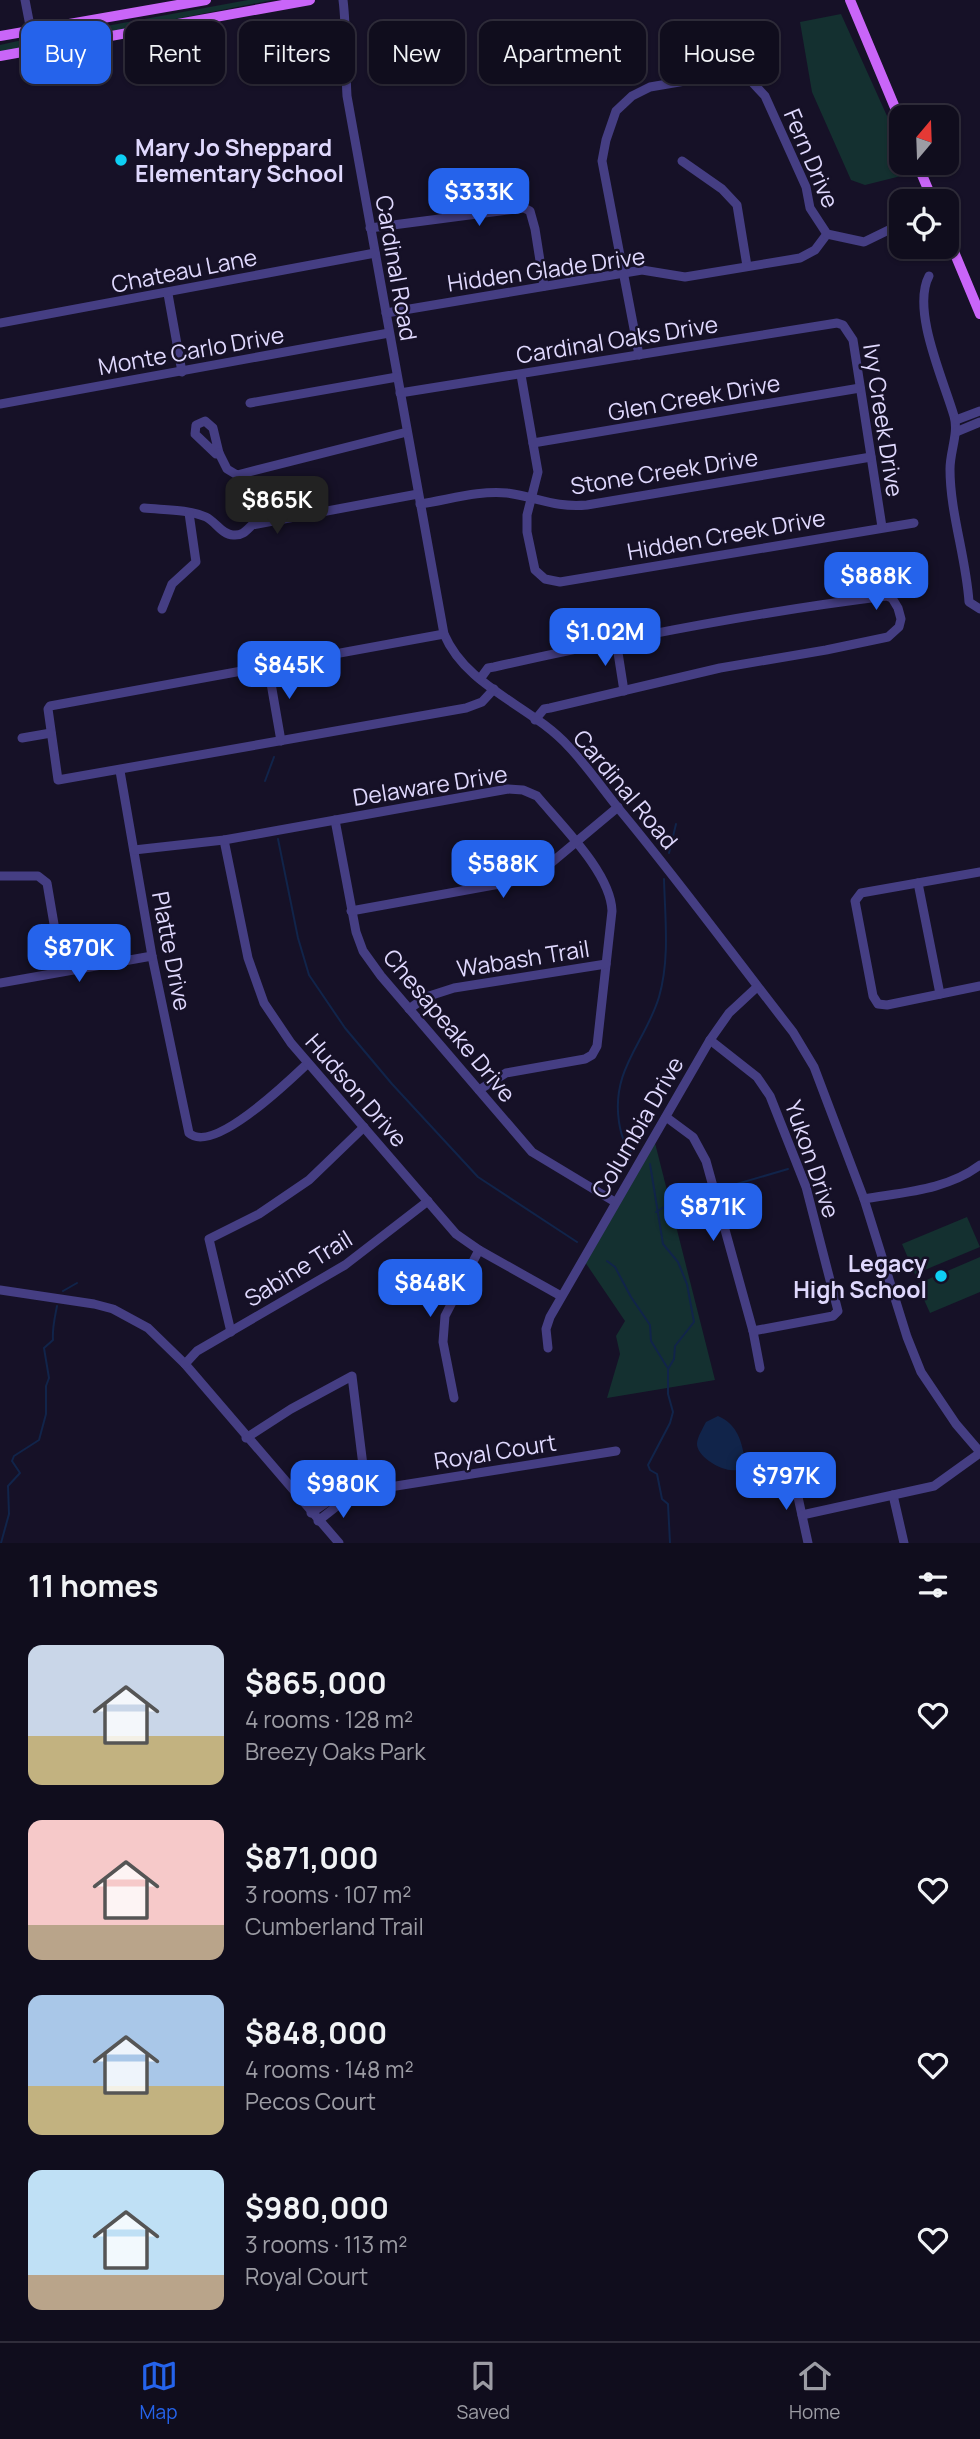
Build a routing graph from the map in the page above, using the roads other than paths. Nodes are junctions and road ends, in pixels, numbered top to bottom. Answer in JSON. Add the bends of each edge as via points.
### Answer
{"nodes":[{"id":1,"x":26,"y":0,"type":"edge"},
{"id":2,"x":206,"y":0,"type":"edge"},
{"id":3,"x":310,"y":0,"type":"edge"},
{"id":4,"x":343,"y":0,"type":"edge"},
{"id":5,"x":850,"y":0,"type":"edge"},
{"id":6,"x":171,"y":3,"type":"edge"},
{"id":7,"x":106,"y":17,"type":"junction"},
{"id":8,"x":29,"y":21,"type":"edge"},
{"id":9,"x":85,"y":21,"type":"edge"},
{"id":10,"x":100,"y":21,"type":"edge"},
{"id":11,"x":21,"y":33,"type":"edge"},
{"id":12,"x":0,"y":36,"type":"edge"},
{"id":13,"x":111,"y":37,"type":"edge"},
{"id":14,"x":21,"y":52,"type":"edge"},
{"id":15,"x":0,"y":56,"type":"edge"},
{"id":16,"x":894,"y":105,"type":"edge"},
{"id":17,"x":682,"y":161,"type":"dead end"},
{"id":18,"x":370,"y":229,"type":"junction"},
{"id":19,"x":889,"y":230,"type":"edge"},
{"id":20,"x":827,"y":234,"type":"junction"},
{"id":21,"x":375,"y":253,"type":"junction"},
{"id":22,"x":957,"y":259,"type":"edge"},
{"id":23,"x":747,"y":266,"type":"junction"},
{"id":24,"x":623,"y":272,"type":"junction"},
{"id":25,"x":929,"y":276,"type":"dead end"},
{"id":26,"x":544,"y":286,"type":"junction"},
{"id":27,"x":168,"y":293,"type":"junction"},
{"id":28,"x":386,"y":313,"type":"junction"},
{"id":29,"x":980,"y":314,"type":"edge"},
{"id":30,"x":0,"y":323,"type":"edge"},
{"id":31,"x":840,"y":324,"type":"joint"},
{"id":32,"x":389,"y":333,"type":"junction"},
{"id":33,"x":639,"y":355,"type":"junction"},
{"id":34,"x":181,"y":372,"type":"junction"},
{"id":35,"x":522,"y":375,"type":"junction"},
{"id":36,"x":397,"y":377,"type":"junction"},
{"id":37,"x":860,"y":388,"type":"junction"},
{"id":38,"x":400,"y":393,"type":"junction"},
{"id":39,"x":250,"y":403,"type":"dead end"},
{"id":40,"x":0,"y":404,"type":"edge"},
{"id":41,"x":980,"y":411,"type":"edge"},
{"id":42,"x":956,"y":420,"type":"junction"},
{"id":43,"x":980,"y":422,"type":"edge"},
{"id":44,"x":407,"y":432,"type":"junction"},
{"id":45,"x":956,"y":432,"type":"junction"},
{"id":46,"x":533,"y":443,"type":"junction"},
{"id":47,"x":219,"y":453,"type":"dead end"},
{"id":48,"x":871,"y":457,"type":"junction"},
{"id":49,"x":418,"y":494,"type":"junction"},
{"id":50,"x":532,"y":499,"type":"junction"},
{"id":51,"x":421,"y":504,"type":"junction"},
{"id":52,"x":144,"y":508,"type":"dead end"},
{"id":53,"x":189,"y":513,"type":"junction"},
{"id":54,"x":914,"y":523,"type":"dead end"},
{"id":55,"x":882,"y":527,"type":"junction"},
{"id":56,"x":162,"y":609,"type":"dead end"},
{"id":57,"x":980,"y":609,"type":"edge"},
{"id":58,"x":444,"y":634,"type":"junction"},
{"id":59,"x":616,"y":640,"type":"junction"},
{"id":60,"x":268,"y":666,"type":"junction"},
{"id":61,"x":480,"y":679,"type":"junction"},
{"id":62,"x":494,"y":689,"type":"junction"},
{"id":63,"x":624,"y":691,"type":"junction"},
{"id":64,"x":536,"y":720,"type":"junction"},
{"id":65,"x":51,"y":733,"type":"junction"},
{"id":66,"x":22,"y":738,"type":"dead end"},
{"id":67,"x":281,"y":741,"type":"junction"},
{"id":68,"x":120,"y":771,"type":"junction"},
{"id":69,"x":618,"y":807,"type":"junction"},
{"id":70,"x":335,"y":820,"type":"junction"},
{"id":71,"x":224,"y":840,"type":"junction"},
{"id":72,"x":575,"y":842,"type":"junction"},
{"id":73,"x":134,"y":850,"type":"junction"},
{"id":74,"x":980,"y":872,"type":"edge"},
{"id":75,"x":0,"y":876,"type":"edge"},
{"id":76,"x":918,"y":883,"type":"junction"},
{"id":77,"x":351,"y":911,"type":"junction"},
{"id":78,"x":152,"y":956,"type":"junction"},
{"id":79,"x":606,"y":964,"type":"junction"},
{"id":80,"x":62,"y":971,"type":"junction"},
{"id":81,"x":0,"y":984,"type":"edge"},
{"id":82,"x":980,"y":986,"type":"edge"},
{"id":83,"x":757,"y":987,"type":"junction"},
{"id":84,"x":940,"y":994,"type":"junction"},
{"id":85,"x":409,"y":1009,"type":"junction"},
{"id":86,"x":710,"y":1040,"type":"junction"},
{"id":87,"x":308,"y":1063,"type":"junction"},
{"id":88,"x":479,"y":1090,"type":"junction"},
{"id":89,"x":666,"y":1117,"type":"junction"},
{"id":90,"x":364,"y":1127,"type":"junction"},
{"id":91,"x":980,"y":1165,"type":"edge"},
{"id":92,"x":864,"y":1199,"type":"junction"},
{"id":93,"x":428,"y":1201,"type":"junction"},
{"id":94,"x":615,"y":1202,"type":"junction"},
{"id":95,"x":479,"y":1250,"type":"junction"},
{"id":96,"x":0,"y":1290,"type":"edge"},
{"id":97,"x":561,"y":1296,"type":"junction"},
{"id":98,"x":231,"y":1332,"type":"junction"},
{"id":99,"x":753,"y":1332,"type":"junction"},
{"id":100,"x":548,"y":1348,"type":"dead end"},
{"id":101,"x":185,"y":1364,"type":"junction"},
{"id":102,"x":760,"y":1368,"type":"dead end"},
{"id":103,"x":454,"y":1398,"type":"dead end"},
{"id":104,"x":246,"y":1437,"type":"junction"},
{"id":105,"x":616,"y":1451,"type":"dead end"},
{"id":106,"x":980,"y":1453,"type":"edge"},
{"id":107,"x":793,"y":1474,"type":"dead end"},
{"id":108,"x":366,"y":1490,"type":"junction"},
{"id":109,"x":893,"y":1495,"type":"junction"},
{"id":110,"x":340,"y":1499,"type":"junction"},
{"id":111,"x":311,"y":1513,"type":"junction"},
{"id":112,"x":802,"y":1516,"type":"junction"},
{"id":113,"x":318,"y":1521,"type":"junction"},
{"id":114,"x":339,"y":1543,"type":"edge"},
{"id":115,"x":808,"y":1543,"type":"edge"},
{"id":116,"x":904,"y":1543,"type":"edge"}],
"edges":[{"from":1,"to":8,"type":"street"},
{"from":2,"to":6,"type":"main road"},
{"from":3,"to":13,"type":"main road"},
{"from":4,"to":18,"type":"street","name":"Cardinal Road","via":[[347,96]]},
{"from":5,"to":16,"type":"main road"},
{"from":6,"to":7,"type":"main road"},
{"from":7,"to":9,"type":"main road"},
{"from":7,"to":10,"type":"main road"},
{"from":11,"to":12,"type":"main road"},
{"from":14,"to":15,"type":"main road"},
{"from":17,"to":23,"type":"street","via":[[737,205]]},
{"from":18,"to":21,"type":"street","name":"Cardinal Road"},
{"from":18,"to":26,"type":"street","via":[[527,209],[535,229]]},
{"from":19,"to":20,"type":"street","name":"Fern Drive","via":[[864,242]]},
{"from":20,"to":23,"type":"street","name":"Hidden Glade Drive","via":[[815,250],[800,258]]},
{"from":20,"to":24,"type":"street","name":"Fern Drive","via":[[810,208],[806,187],[765,96],[751,81],[726,74],[650,87],[616,111],[602,161]]},
{"from":21,"to":27,"type":"street","name":"Chateau Lane"},
{"from":21,"to":28,"type":"street","name":"Cardinal Road"},
{"from":22,"to":29,"type":"main road"},
{"from":23,"to":24,"type":"street","name":"Hidden Glade Drive","via":[[685,278],[642,270]]},
{"from":24,"to":26,"type":"street","name":"Hidden Glade Drive"},
{"from":24,"to":33,"type":"street","name":"Fern Drive"},
{"from":25,"to":42,"type":"street","via":[[923,287],[928,332]]},
{"from":26,"to":28,"type":"street","name":"Hidden Glade Drive"},
{"from":27,"to":30,"type":"street","name":"Chateau Lane"},
{"from":27,"to":34,"type":"street"},
{"from":28,"to":32,"type":"street","name":"Cardinal Road"},
{"from":31,"to":33,"type":"street","name":"Cardinal Oaks Drive"},
{"from":31,"to":37,"type":"street","name":"Ivy Creek Drive","via":[[853,340]]},
{"from":32,"to":34,"type":"street","name":"Monte Carlo Drive"},
{"from":32,"to":36,"type":"street","name":"Cardinal Road"},
{"from":33,"to":35,"type":"street","name":"Cardinal Oaks Drive"},
{"from":34,"to":40,"type":"street","name":"Monte Carlo Drive"},
{"from":35,"to":38,"type":"street","name":"Cardinal Oaks Drive"},
{"from":35,"to":46,"type":"street"},
{"from":36,"to":38,"type":"street","name":"Cardinal Road"},
{"from":36,"to":39,"type":"street"},
{"from":37,"to":46,"type":"street","name":"Glen Creek Drive"},
{"from":37,"to":48,"type":"street","name":"Ivy Creek Drive"},
{"from":38,"to":44,"type":"street","name":"Cardinal Road"},
{"from":41,"to":42,"type":"street"},
{"from":42,"to":45,"type":"street"},
{"from":43,"to":45,"type":"street"},
{"from":44,"to":47,"type":"street","via":[[237,475]]},
{"from":44,"to":49,"type":"street","name":"Cardinal Road"},
{"from":45,"to":57,"type":"street","via":[[950,468],[952,492],[969,602]]},
{"from":46,"to":50,"type":"street","via":[[538,472]]},
{"from":48,"to":50,"type":"street","name":"Stone Creek Drive","via":[[587,505],[553,505]]},
{"from":48,"to":55,"type":"street","name":"Ivy Creek Drive"},
{"from":49,"to":51,"type":"street","name":"Cardinal Road"},
{"from":49,"to":53,"type":"street","via":[[252,525],[234,536],[208,518]]},
{"from":50,"to":51,"type":"street","name":"Stone Creek Drive","via":[[493,493]]},
{"from":50,"to":55,"type":"street","name":"Hidden Creek Drive","via":[[527,532],[535,570],[545,579],[560,582]]},
{"from":51,"to":58,"type":"street","name":"Cardinal Road"},
{"from":52,"to":53,"type":"street"},
{"from":53,"to":56,"type":"street","via":[[196,562],[172,584]]},
{"from":54,"to":55,"type":"street","name":"Hidden Creek Drive"},
{"from":58,"to":60,"type":"street"},
{"from":58,"to":61,"type":"street","name":"Cardinal Road","via":[[453,654]]},
{"from":59,"to":61,"type":"street","via":[[488,668]]},
{"from":59,"to":63,"type":"street"},
{"from":59,"to":63,"type":"street","via":[[887,596],[901,619],[888,637]]},
{"from":60,"to":65,"type":"street","via":[[49,706]]},
{"from":60,"to":67,"type":"street"},
{"from":61,"to":62,"type":"street","name":"Cardinal Road"},
{"from":62,"to":64,"type":"street","name":"Cardinal Road"},
{"from":62,"to":67,"type":"street","via":[[482,702],[466,708]]},
{"from":63,"to":64,"type":"street","via":[[544,709]]},
{"from":64,"to":69,"type":"street","name":"Cardinal Road","via":[[567,745]]},
{"from":65,"to":66,"type":"street"},
{"from":65,"to":68,"type":"street","via":[[59,780]]},
{"from":67,"to":68,"type":"street"},
{"from":68,"to":73,"type":"street","name":"Platte Drive"},
{"from":69,"to":72,"type":"street"},
{"from":69,"to":83,"type":"street","name":"Cardinal Road"},
{"from":70,"to":71,"type":"street","name":"Delaware Drive"},
{"from":70,"to":72,"type":"street","name":"Delaware Drive","via":[[523,790],[537,796]]},
{"from":70,"to":77,"type":"street","name":"Chesapeake Drive"},
{"from":71,"to":73,"type":"street","name":"Delaware Drive"},
{"from":71,"to":87,"type":"street","name":"Hudson Drive","via":[[255,981],[276,1023]]},
{"from":72,"to":77,"type":"street","via":[[527,879]]},
{"from":72,"to":79,"type":"street","name":"Delaware Drive","via":[[611,894]]},
{"from":73,"to":78,"type":"street","name":"Platte Drive"},
{"from":74,"to":76,"type":"street"},
{"from":75,"to":80,"type":"street","via":[[38,876],[47,883]]},
{"from":76,"to":84,"type":"street"},
{"from":76,"to":84,"type":"street","via":[[857,896],[873,996],[878,1004],[887,1005]]},
{"from":77,"to":85,"type":"street","name":"Chesapeake Drive","via":[[363,951]]},
{"from":78,"to":80,"type":"street"},
{"from":78,"to":87,"type":"street","name":"Platte Drive","via":[[192,1136],[203,1137],[234,1124]]},
{"from":79,"to":85,"type":"street","name":"Wabash Trail","via":[[454,988],[426,997]]},
{"from":79,"to":88,"type":"street","name":"Delaware Drive","via":[[597,1046],[592,1055],[506,1073]]},
{"from":80,"to":81,"type":"street"},
{"from":82,"to":84,"type":"street"},
{"from":83,"to":86,"type":"street","name":"Columbia Drive","via":[[729,1013]]},
{"from":83,"to":92,"type":"street","name":"Cardinal Road","via":[[808,1056]]},
{"from":85,"to":88,"type":"street","name":"Chesapeake Drive"},
{"from":86,"to":89,"type":"street","name":"Columbia Drive"},
{"from":86,"to":99,"type":"street","name":"Yukon Drive","via":[[757,1077],[770,1096],[806,1186],[838,1311],[834,1316]]},
{"from":87,"to":90,"type":"street","name":"Hudson Drive"},
{"from":88,"to":94,"type":"street","name":"Chesapeake Drive","via":[[532,1152]]},
{"from":89,"to":94,"type":"street","name":"Columbia Drive"},
{"from":89,"to":99,"type":"street","via":[[693,1137],[706,1161]]},
{"from":90,"to":93,"type":"street","name":"Hudson Drive"},
{"from":90,"to":98,"type":"street","via":[[309,1180],[259,1214],[209,1239]]},
{"from":91,"to":92,"type":"street","via":[[938,1186]]},
{"from":92,"to":106,"type":"street","name":"Cardinal Road","via":[[922,1372]]},
{"from":93,"to":95,"type":"street","name":"Hudson Drive","via":[[456,1234]]},
{"from":93,"to":98,"type":"street","name":"Sabine Trail","via":[[345,1265]]},
{"from":94,"to":97,"type":"street","name":"Columbia Drive"},
{"from":95,"to":97,"type":"street","name":"Hudson Drive"},
{"from":95,"to":103,"type":"street","via":[[444,1323],[443,1342]]},
{"from":96,"to":101,"type":"street","via":[[113,1309],[148,1328]]},
{"from":97,"to":100,"type":"street","name":"Columbia Drive","via":[[546,1329]]},
{"from":98,"to":101,"type":"street","name":"Sabine Trail","via":[[197,1351]]},
{"from":99,"to":102,"type":"street"},
{"from":101,"to":104,"type":"street"},
{"from":104,"to":108,"type":"street","via":[[352,1376]]},
{"from":104,"to":111,"type":"street"},
{"from":105,"to":108,"type":"street","name":"Royal Court"},
{"from":106,"to":109,"type":"street","via":[[934,1486]]},
{"from":107,"to":112,"type":"street"},
{"from":108,"to":110,"type":"street","name":"Royal Court"},
{"from":109,"to":112,"type":"street"},
{"from":109,"to":116,"type":"street"},
{"from":110,"to":111,"type":"street","name":"Royal Court"},
{"from":110,"to":113,"type":"street","name":"Royal Court"},
{"from":111,"to":113,"type":"street"},
{"from":112,"to":115,"type":"street"},
{"from":113,"to":114,"type":"street"}]}
